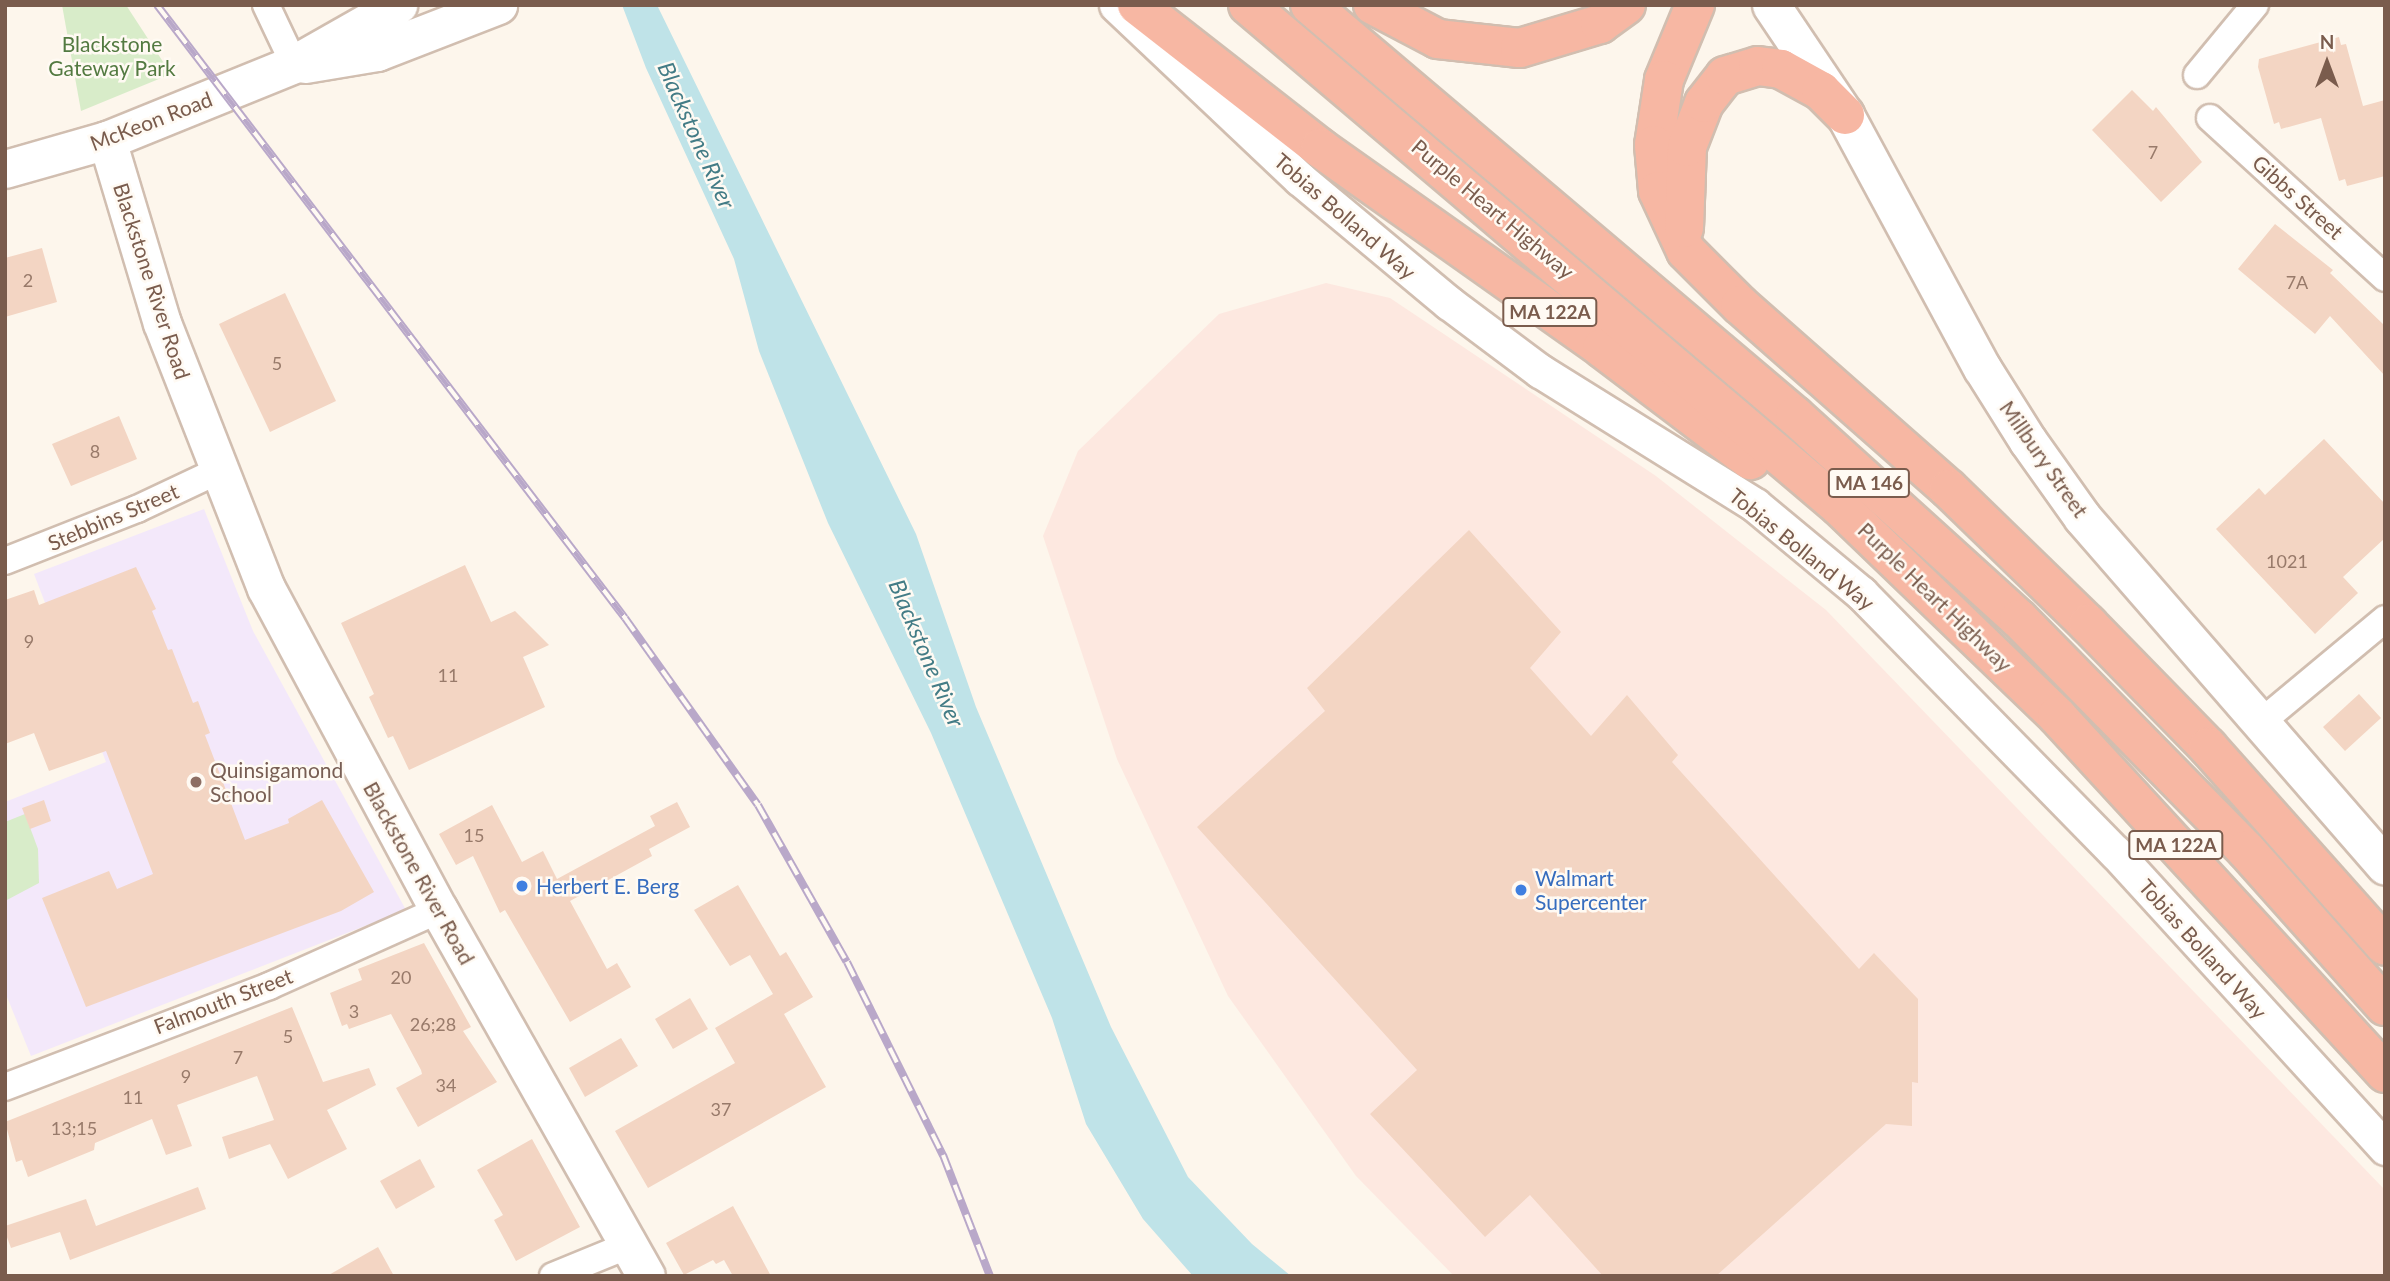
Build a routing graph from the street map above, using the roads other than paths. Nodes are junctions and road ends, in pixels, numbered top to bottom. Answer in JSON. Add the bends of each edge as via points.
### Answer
{"nodes":[{"id":1,"x":266,"y":5,"type":"edge"},
{"id":2,"x":398,"y":5,"type":"edge"},
{"id":3,"x":498,"y":5,"type":"edge"},
{"id":4,"x":1116,"y":5,"type":"edge"},
{"id":5,"x":1136,"y":5,"type":"edge"},
{"id":6,"x":1248,"y":5,"type":"edge"},
{"id":7,"x":1310,"y":5,"type":"edge"},
{"id":8,"x":1373,"y":5,"type":"edge"},
{"id":9,"x":1626,"y":5,"type":"edge"},
{"id":10,"x":1695,"y":5,"type":"edge"},
{"id":11,"x":1771,"y":5,"type":"edge"},
{"id":12,"x":2255,"y":5,"type":"edge"},
{"id":13,"x":294,"y":64,"type":"junction"},
{"id":14,"x":2197,"y":75,"type":"dead end"},
{"id":15,"x":1845,"y":115,"type":"junction"},
{"id":16,"x":2210,"y":118,"type":"dead end"},
{"id":17,"x":107,"y":140,"type":"junction"},
{"id":18,"x":5,"y":169,"type":"edge"},
{"id":19,"x":1686,"y":251,"type":"junction"},
{"id":20,"x":2385,"y":278,"type":"edge"},
{"id":21,"x":220,"y":470,"type":"junction"},
{"id":22,"x":5,"y":561,"type":"edge"},
{"id":23,"x":2385,"y":619,"type":"edge"},
{"id":24,"x":1962,"y":622,"type":"junction"},
{"id":25,"x":2259,"y":724,"type":"junction"},
{"id":26,"x":2385,"y":866,"type":"edge"},
{"id":27,"x":439,"y":910,"type":"junction"},
{"id":28,"x":2385,"y":946,"type":"edge"},
{"id":29,"x":2385,"y":1006,"type":"edge"},
{"id":30,"x":2385,"y":1073,"type":"edge"},
{"id":31,"x":5,"y":1087,"type":"edge"},
{"id":32,"x":2385,"y":1148,"type":"edge"},
{"id":33,"x":637,"y":1260,"type":"edge"},
{"id":34,"x":553,"y":1276,"type":"edge"}],
"edges":[{"from":1,"to":13,"type":"street"},
{"from":2,"to":13,"type":"main road","name":"McKeon Road"},
{"from":3,"to":13,"type":"main road","name":"McKeon Road","via":[[377,52]]},
{"from":4,"to":32,"type":"street","name":"Tobias Bolland Way","via":[[1309,187],[1449,303],[1540,371],[1755,505],[1861,593],[2115,852]]},
{"from":5,"to":24,"type":"highway","number":"MA 122A","via":[[1320,148],[1602,348]]},
{"from":6,"to":24,"type":"highway","name":"Purple Heart Highway","number":"MA 146","via":[[1839,506]]},
{"from":7,"to":29,"type":"highway","name":"Purple Heart Highway","number":"MA 146","via":[[1795,416],[2019,619],[2246,850]]},
{"from":8,"to":9,"type":"highway","via":[[1438,39],[1520,48],[1600,24]]},
{"from":10,"to":19,"type":"highway","via":[[1664,80],[1654,145],[1658,191]]},
{"from":11,"to":15,"type":"main road","name":"Millbury Street"},
{"from":12,"to":14,"type":"street"},
{"from":13,"to":17,"type":"main road","name":"McKeon Road"},
{"from":15,"to":19,"type":"highway","via":[[1821,91],[1781,69],[1758,66],[1725,76],[1704,103],[1687,147]]},
{"from":15,"to":25,"type":"main road","name":"Millbury Street","via":[[1982,368],[2028,441],[2082,517]]},
{"from":16,"to":20,"type":"street","name":"Gibbs Street"},
{"from":17,"to":18,"type":"main road","name":"McKeon Road"},
{"from":17,"to":21,"type":"main road","name":"Blackstone River Road","via":[[162,323]]},
{"from":19,"to":28,"type":"highway","via":[[1740,305],[1949,489],[2088,624],[2233,774]]},
{"from":21,"to":22,"type":"street","name":"Stebbins Street","via":[[137,509]]},
{"from":21,"to":27,"type":"main road","name":"Blackstone River Road","via":[[266,588]]},
{"from":23,"to":25,"type":"street"},
{"from":24,"to":30,"type":"highway","name":"Purple Heart Highway","number":"MA 122A","via":[[2057,716]]},
{"from":25,"to":26,"type":"main road","name":"Millbury Street"},
{"from":27,"to":31,"type":"street","name":"Falmouth Street","via":[[269,986]]},
{"from":27,"to":33,"type":"main road","name":"Blackstone River Road"},
{"from":33,"to":34,"type":"street"}]}
